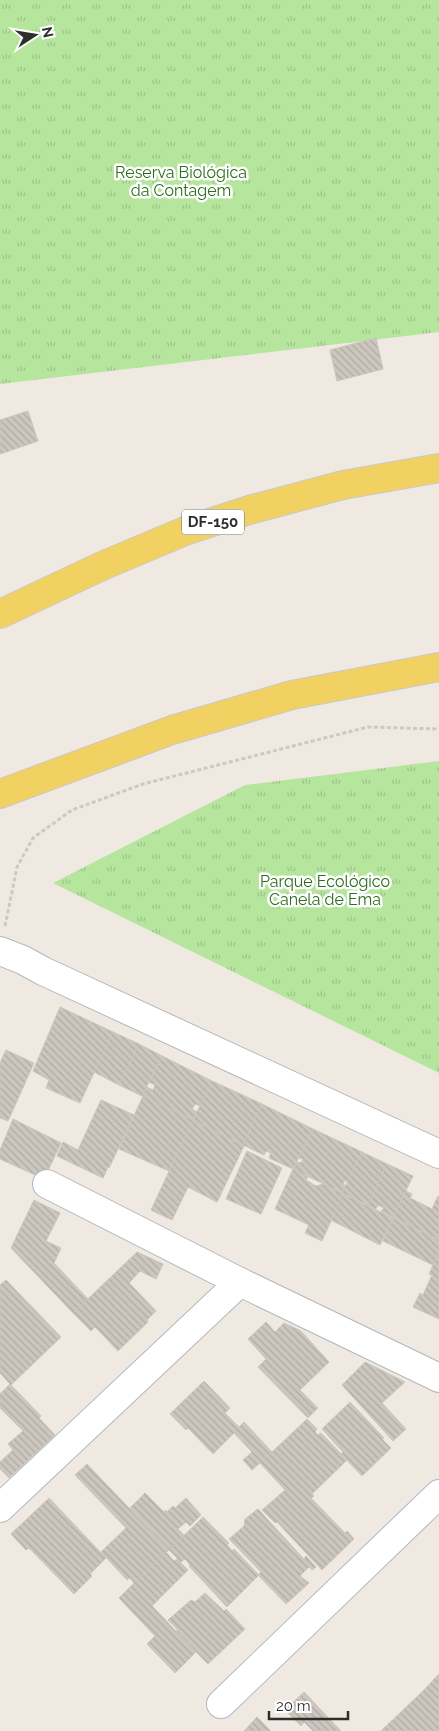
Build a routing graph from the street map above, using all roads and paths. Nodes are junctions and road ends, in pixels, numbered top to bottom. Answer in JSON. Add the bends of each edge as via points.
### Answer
{"nodes":[{"id":1,"x":439,"y":468,"type":"edge"},
{"id":2,"x":0,"y":614,"type":"edge"},
{"id":3,"x":439,"y":667,"type":"edge"},
{"id":4,"x":439,"y":729,"type":"edge"},
{"id":5,"x":1,"y":795,"type":"edge"},
{"id":6,"x":7,"y":943,"type":"edge"},
{"id":7,"x":439,"y":1154,"type":"edge"},
{"id":8,"x":47,"y":1184,"type":"dead end"},
{"id":9,"x":240,"y":1282,"type":"junction"},
{"id":10,"x":439,"y":1378,"type":"edge"},
{"id":11,"x":439,"y":1494,"type":"edge"},
{"id":12,"x":0,"y":1508,"type":"edge"},
{"id":13,"x":220,"y":1704,"type":"dead end"}],
"edges":[{"from":1,"to":2,"type":"main road","number":"DF-150","via":[[343,485],[185,531]]},
{"from":3,"to":5,"type":"main road","via":[[292,695],[172,730]]},
{"from":4,"to":6,"type":"path","via":[[368,727],[143,784],[72,810],[33,838],[17,867]]},
{"from":6,"to":7,"type":"street","via":[[43,970]]},
{"from":8,"to":9,"type":"street"},
{"from":9,"to":10,"type":"street"},
{"from":9,"to":12,"type":"street"},
{"from":11,"to":13,"type":"street"}]}
